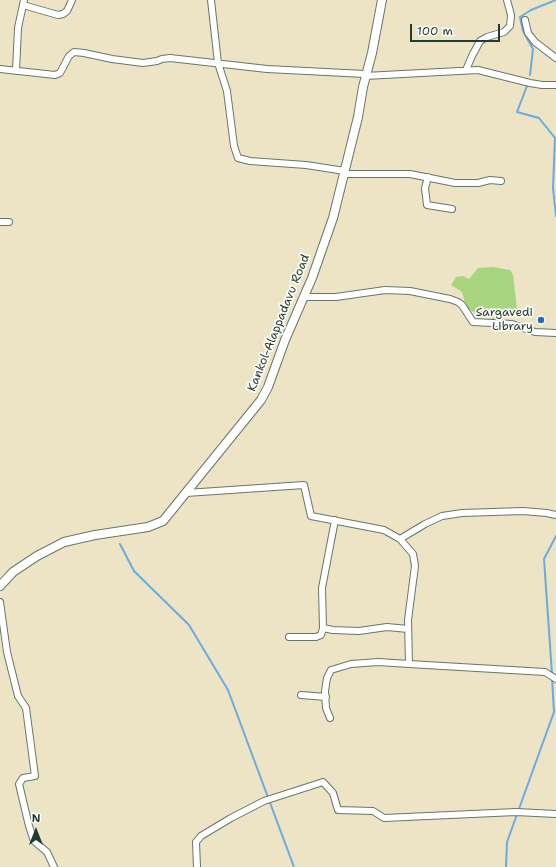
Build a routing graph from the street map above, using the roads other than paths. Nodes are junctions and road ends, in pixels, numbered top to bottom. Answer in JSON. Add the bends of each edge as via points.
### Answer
{"nodes":[{"id":1,"x":72,"y":0,"type":"edge"},
{"id":2,"x":211,"y":0,"type":"edge"},
{"id":3,"x":382,"y":0,"type":"edge"},
{"id":4,"x":507,"y":0,"type":"edge"},
{"id":5,"x":23,"y":2,"type":"edge"},
{"id":6,"x":525,"y":20,"type":"dead end"},
{"id":7,"x":556,"y":58,"type":"edge"},
{"id":8,"x":218,"y":63,"type":"junction"},
{"id":9,"x":0,"y":69,"type":"edge"},
{"id":10,"x":466,"y":70,"type":"junction"},
{"id":11,"x":16,"y":71,"type":"junction"},
{"id":12,"x":365,"y":75,"type":"junction"},
{"id":13,"x":556,"y":84,"type":"edge"},
{"id":14,"x":344,"y":173,"type":"junction"},
{"id":15,"x":428,"y":177,"type":"junction"},
{"id":16,"x":501,"y":181,"type":"dead end"},
{"id":17,"x":452,"y":209,"type":"dead end"},
{"id":18,"x":0,"y":222,"type":"edge"},
{"id":19,"x":10,"y":222,"type":"dead end"},
{"id":20,"x":305,"y":297,"type":"junction"},
{"id":21,"x":556,"y":333,"type":"edge"},
{"id":22,"x":186,"y":493,"type":"junction"},
{"id":23,"x":556,"y":515,"type":"edge"},
{"id":24,"x":335,"y":520,"type":"junction"},
{"id":25,"x":400,"y":539,"type":"junction"},
{"id":26,"x":0,"y":586,"type":"edge"},
{"id":27,"x":0,"y":602,"type":"edge"},
{"id":28,"x":323,"y":628,"type":"junction"},
{"id":29,"x":408,"y":629,"type":"junction"},
{"id":30,"x":289,"y":637,"type":"dead end"},
{"id":31,"x":409,"y":664,"type":"junction"},
{"id":32,"x":556,"y":679,"type":"edge"},
{"id":33,"x":301,"y":695,"type":"dead end"},
{"id":34,"x":326,"y":697,"type":"junction"},
{"id":35,"x":330,"y":718,"type":"dead end"},
{"id":36,"x":556,"y":814,"type":"edge"},
{"id":37,"x":54,"y":867,"type":"edge"},
{"id":38,"x":197,"y":867,"type":"edge"}],
"edges":[{"from":1,"to":5,"type":"street","via":[[67,12],[58,15]]},
{"from":2,"to":8,"type":"street"},
{"from":3,"to":12,"type":"main road","name":"Kankol-Alappadavu Road"},
{"from":4,"to":10,"type":"street","via":[[511,15],[510,26],[504,32],[480,41]]},
{"from":5,"to":11,"type":"street","via":[[18,28]]},
{"from":6,"to":7,"type":"street","via":[[528,33],[535,42]]},
{"from":8,"to":11,"type":"street","via":[[170,58],[142,63],[74,52],[60,73],[55,76]]},
{"from":8,"to":12,"type":"street","via":[[279,70]]},
{"from":8,"to":14,"type":"street","via":[[227,91],[234,146],[238,158],[306,165]]},
{"from":9,"to":11,"type":"street"},
{"from":10,"to":12,"type":"street","via":[[431,74]]},
{"from":10,"to":13,"type":"street","via":[[483,71],[514,80]]},
{"from":12,"to":14,"type":"main road","name":"Kankol-Alappadavu Road"},
{"from":14,"to":15,"type":"street","via":[[410,174]]},
{"from":14,"to":20,"type":"main road","name":"Kankol-Alappadavu Road","via":[[316,269]]},
{"from":15,"to":16,"type":"street","via":[[455,184]]},
{"from":15,"to":17,"type":"street","via":[[425,188],[428,205]]},
{"from":18,"to":19,"type":"street"},
{"from":20,"to":21,"type":"street","via":[[336,297],[385,290],[410,291],[458,302],[473,322],[512,324],[535,332]]},
{"from":20,"to":22,"type":"main road","name":"Kankol-Alappadavu Road","via":[[261,400]]},
{"from":22,"to":24,"type":"street","via":[[304,485],[311,516]]},
{"from":22,"to":26,"type":"main road","name":"Kankol-Alappadavu Road","via":[[163,521],[148,527],[64,542],[13,572]]},
{"from":23,"to":25,"type":"street","via":[[523,511],[442,516]]},
{"from":24,"to":25,"type":"street","via":[[384,530]]},
{"from":24,"to":28,"type":"street","via":[[322,588]]},
{"from":25,"to":29,"type":"street","via":[[414,554],[416,566]]},
{"from":27,"to":37,"type":"street","via":[[8,659],[18,696],[26,708],[35,776],[23,778],[19,784],[34,841],[47,852]]},
{"from":28,"to":29,"type":"street","via":[[359,631],[387,626]]},
{"from":28,"to":30,"type":"street","via":[[321,635],[316,637]]},
{"from":29,"to":31,"type":"street"},
{"from":31,"to":32,"type":"street","via":[[549,673]]},
{"from":31,"to":34,"type":"street","via":[[351,664],[331,670],[327,678]]},
{"from":33,"to":34,"type":"street"},
{"from":34,"to":35,"type":"street","via":[[326,708]]},
{"from":36,"to":38,"type":"street","via":[[519,812],[384,818],[373,811],[338,810],[333,793],[323,782],[267,800],[231,818],[198,839]]}]}
